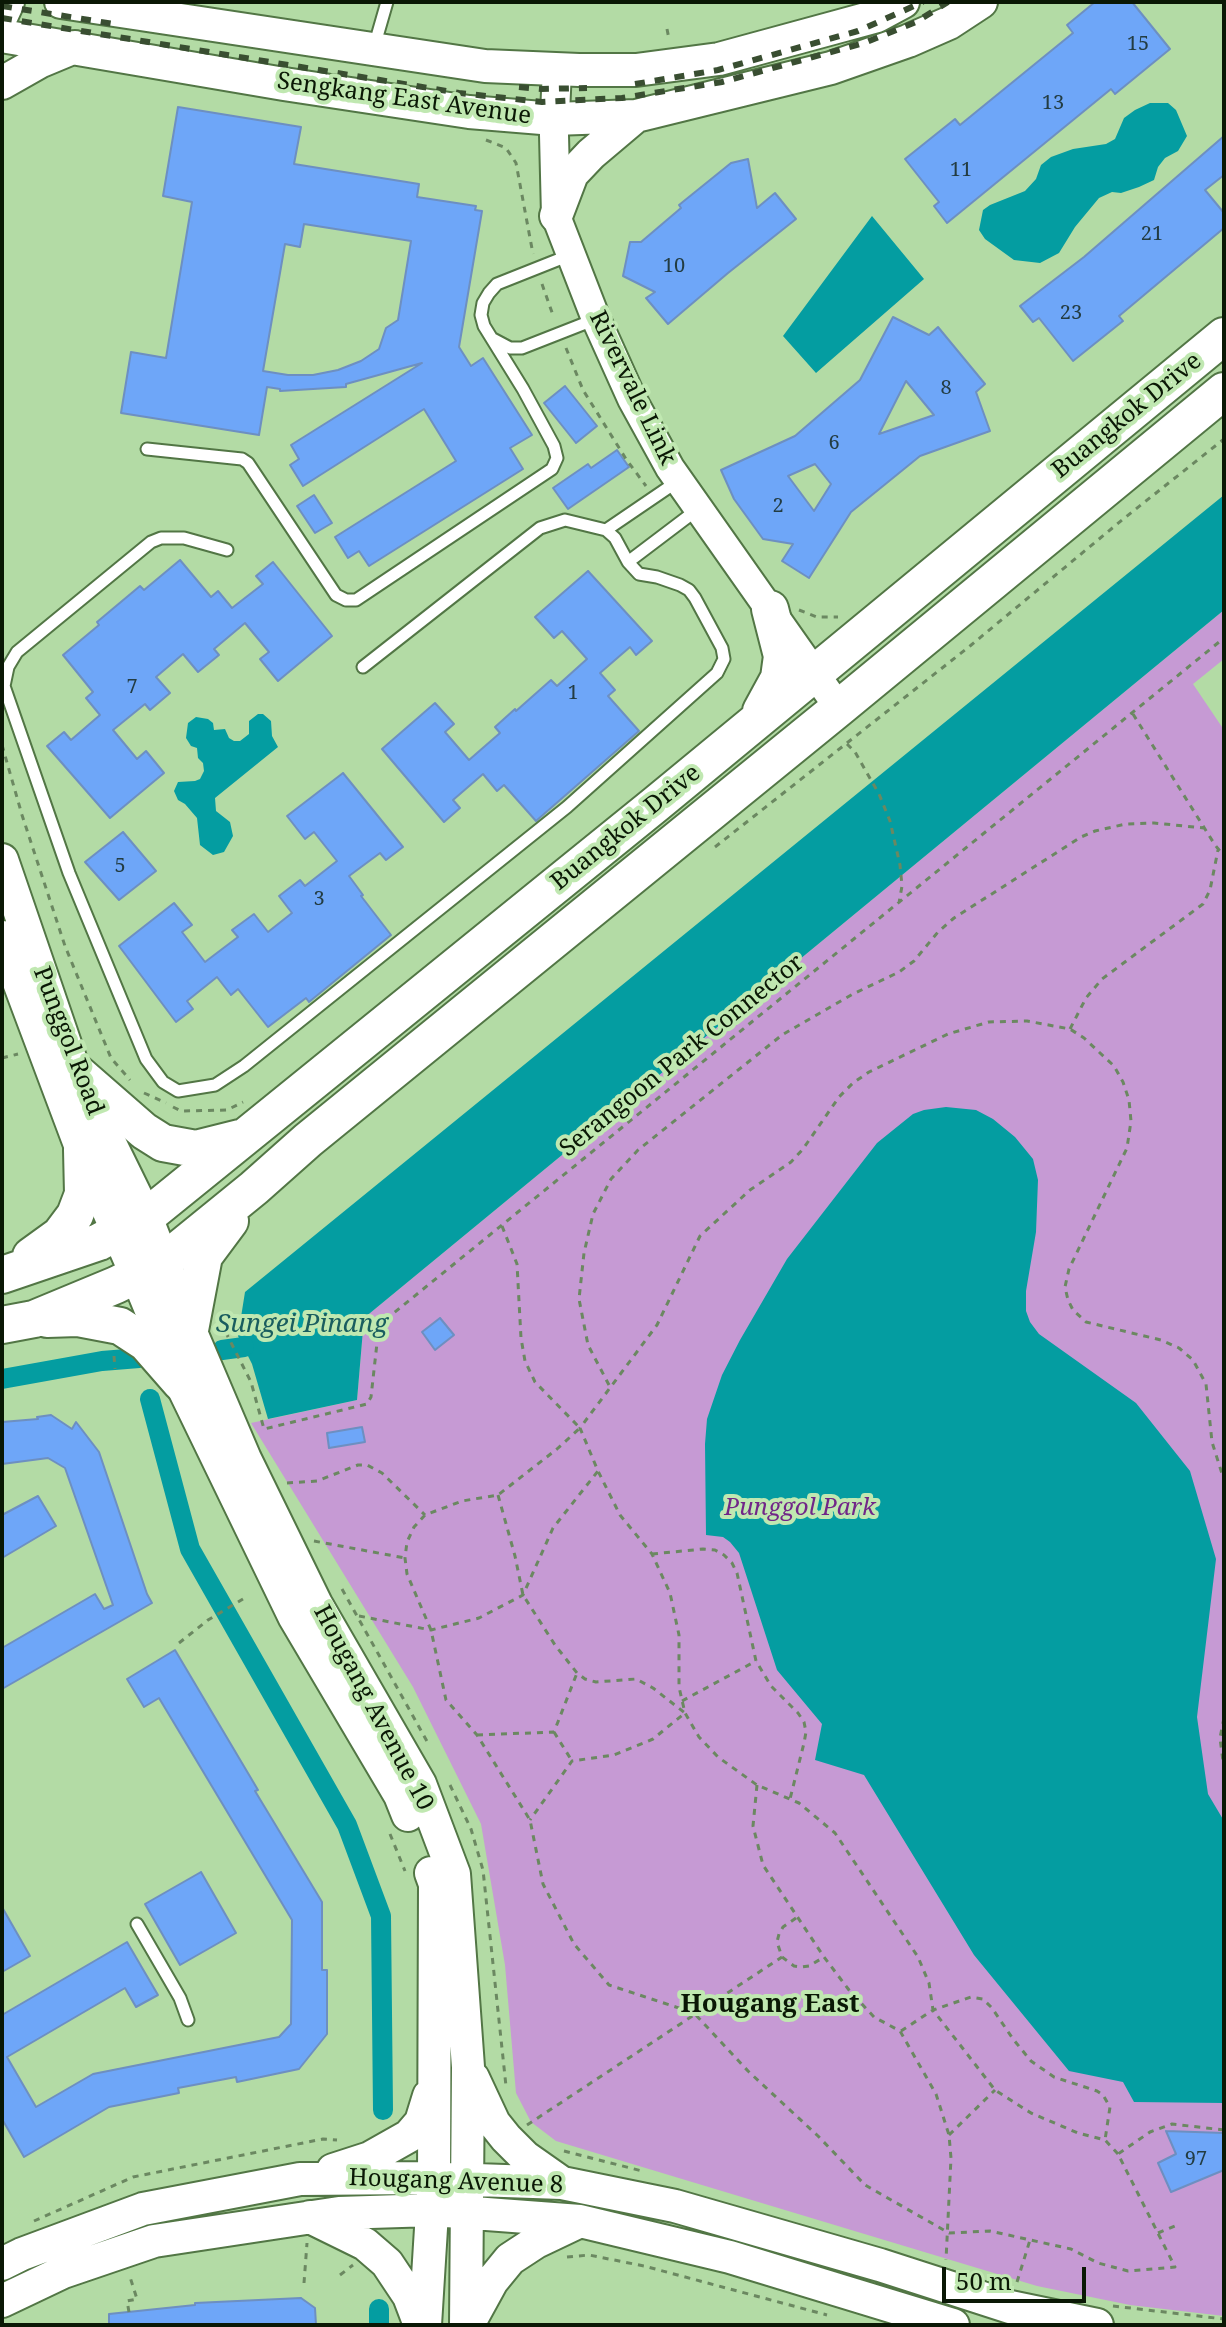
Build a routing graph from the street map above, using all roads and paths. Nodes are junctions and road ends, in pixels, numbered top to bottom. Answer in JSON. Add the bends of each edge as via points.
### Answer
{"nodes":[{"id":1,"x":8,"y":2,"type":"edge"},
{"id":2,"x":61,"y":2,"type":"edge"},
{"id":3,"x":387,"y":2,"type":"edge"},
{"id":4,"x":903,"y":2,"type":"edge"},
{"id":5,"x":981,"y":2,"type":"edge"},
{"id":6,"x":137,"y":9,"type":"edge"},
{"id":7,"x":2,"y":15,"type":"edge"},
{"id":8,"x":2,"y":36,"type":"edge"},
{"id":9,"x":75,"y":47,"type":"junction"},
{"id":10,"x":374,"y":48,"type":"junction"},
{"id":11,"x":557,"y":70,"type":"junction"},
{"id":12,"x":2,"y":83,"type":"edge"},
{"id":13,"x":636,"y":116,"type":"junction"},
{"id":14,"x":554,"y":119,"type":"junction"},
{"id":15,"x":482,"y":139,"type":"dead end"},
{"id":16,"x":556,"y":216,"type":"junction"},
{"id":17,"x":570,"y":255,"type":"junction"},
{"id":18,"x":536,"y":269,"type":"junction"},
{"id":19,"x":596,"y":319,"type":"junction"},
{"id":20,"x":560,"y":334,"type":"junction"},
{"id":21,"x":490,"y":336,"type":"junction"},
{"id":22,"x":1224,"y":336,"type":"edge"},
{"id":23,"x":1224,"y":391,"type":"edge"},
{"id":24,"x":147,"y":449,"type":"dead end"},
{"id":25,"x":679,"y":480,"type":"junction"},
{"id":26,"x":654,"y":497,"type":"junction"},
{"id":27,"x":698,"y":508,"type":"junction"},
{"id":28,"x":606,"y":530,"type":"junction"},
{"id":29,"x":227,"y":550,"type":"dead end"},
{"id":30,"x":628,"y":562,"type":"junction"},
{"id":31,"x":785,"y":609,"type":"junction"},
{"id":32,"x":845,"y":617,"type":"dead end"},
{"id":33,"x":1224,"y":638,"type":"edge"},
{"id":34,"x":363,"y":667,"type":"dead end"},
{"id":35,"x":815,"y":673,"type":"junction"},
{"id":36,"x":1133,"y":714,"type":"junction"},
{"id":37,"x":754,"y":722,"type":"junction"},
{"id":38,"x":839,"y":722,"type":"junction"},
{"id":39,"x":2,"y":745,"type":"edge"},
{"id":40,"x":1204,"y":828,"type":"junction"},
{"id":41,"x":1218,"y":850,"type":"junction"},
{"id":42,"x":1224,"y":856,"type":"edge"},
{"id":43,"x":2,"y":860,"type":"edge"},
{"id":44,"x":899,"y":903,"type":"junction"},
{"id":45,"x":2,"y":937,"type":"edge"},
{"id":46,"x":10,"y":983,"type":"edge"},
{"id":47,"x":1070,"y":1029,"type":"junction"},
{"id":48,"x":18,"y":1054,"type":"dead end"},
{"id":49,"x":2,"y":1058,"type":"edge"},
{"id":50,"x":74,"y":1070,"type":"junction"},
{"id":51,"x":130,"y":1080,"type":"dead end"},
{"id":52,"x":139,"y":1090,"type":"dead end"},
{"id":53,"x":253,"y":1097,"type":"dead end"},
{"id":54,"x":248,"y":1136,"type":"junction"},
{"id":55,"x":82,"y":1150,"type":"junction"},
{"id":56,"x":254,"y":1188,"type":"junction"},
{"id":57,"x":132,"y":1225,"type":"junction"},
{"id":58,"x":502,"y":1226,"type":"junction"},
{"id":59,"x":150,"y":1269,"type":"junction"},
{"id":60,"x":2,"y":1274,"type":"edge"},
{"id":61,"x":18,"y":1322,"type":"edge"},
{"id":62,"x":190,"y":1330,"type":"junction"},
{"id":63,"x":231,"y":1342,"type":"dead end"},
{"id":64,"x":114,"y":1356,"type":"dead end"},
{"id":65,"x":115,"y":1369,"type":"dead end"},
{"id":66,"x":181,"y":1383,"type":"junction"},
{"id":67,"x":610,"y":1386,"type":"junction"},
{"id":68,"x":580,"y":1428,"type":"junction"},
{"id":69,"x":598,"y":1471,"type":"junction"},
{"id":70,"x":1224,"y":1480,"type":"edge"},
{"id":71,"x":284,"y":1484,"type":"dead end"},
{"id":72,"x":498,"y":1495,"type":"junction"},
{"id":73,"x":425,"y":1515,"type":"junction"},
{"id":74,"x":312,"y":1541,"type":"dead end"},
{"id":75,"x":652,"y":1554,"type":"junction"},
{"id":76,"x":405,"y":1558,"type":"junction"},
{"id":77,"x":523,"y":1595,"type":"junction"},
{"id":78,"x":243,"y":1599,"type":"dead end"},
{"id":79,"x":359,"y":1616,"type":"dead end"},
{"id":80,"x":431,"y":1630,"type":"junction"},
{"id":81,"x":179,"y":1643,"type":"dead end"},
{"id":82,"x":756,"y":1661,"type":"junction"},
{"id":83,"x":577,"y":1673,"type":"junction"},
{"id":84,"x":682,"y":1701,"type":"junction"},
{"id":85,"x":685,"y":1713,"type":"junction"},
{"id":86,"x":1224,"y":1718,"type":"edge"},
{"id":87,"x":554,"y":1732,"type":"junction"},
{"id":88,"x":477,"y":1735,"type":"junction"},
{"id":89,"x":572,"y":1761,"type":"junction"},
{"id":90,"x":1224,"y":1769,"type":"edge"},
{"id":91,"x":757,"y":1785,"type":"junction"},
{"id":92,"x":790,"y":1799,"type":"junction"},
{"id":93,"x":530,"y":1820,"type":"junction"},
{"id":94,"x":388,"y":1828,"type":"dead end"},
{"id":95,"x":409,"y":1883,"type":"dead end"},
{"id":96,"x":797,"y":1917,"type":"junction"},
{"id":97,"x":137,"y":1924,"type":"dead end"},
{"id":98,"x":782,"y":1957,"type":"junction"},
{"id":99,"x":824,"y":1957,"type":"junction"},
{"id":100,"x":933,"y":2010,"type":"junction"},
{"id":101,"x":694,"y":2013,"type":"junction"},
{"id":102,"x":188,"y":2020,"type":"dead end"},
{"id":103,"x":900,"y":2031,"type":"junction"},
{"id":104,"x":468,"y":2067,"type":"junction"},
{"id":105,"x":433,"y":2081,"type":"junction"},
{"id":106,"x":995,"y":2090,"type":"junction"},
{"id":107,"x":520,"y":2129,"type":"dead end"},
{"id":108,"x":1224,"y":2130,"type":"edge"},
{"id":109,"x":949,"y":2135,"type":"junction"},
{"id":110,"x":1105,"y":2140,"type":"junction"},
{"id":111,"x":344,"y":2141,"type":"dead end"},
{"id":112,"x":1118,"y":2154,"type":"junction"},
{"id":113,"x":300,"y":2179,"type":"junction"},
{"id":114,"x":562,"y":2183,"type":"junction"},
{"id":115,"x":433,"y":2195,"type":"junction"},
{"id":116,"x":468,"y":2196,"type":"junction"},
{"id":117,"x":310,"y":2217,"type":"junction"},
{"id":118,"x":580,"y":2221,"type":"junction"},
{"id":119,"x":29,"y":2223,"type":"dead end"},
{"id":120,"x":1180,"y":2224,"type":"dead end"},
{"id":121,"x":949,"y":2233,"type":"junction"},
{"id":122,"x":1158,"y":2233,"type":"junction"},
{"id":123,"x":1030,"y":2240,"type":"junction"},
{"id":124,"x":306,"y":2249,"type":"dead end"},
{"id":125,"x":556,"y":2259,"type":"dead end"},
{"id":126,"x":2,"y":2264,"type":"edge"},
{"id":127,"x":355,"y":2264,"type":"dead end"},
{"id":128,"x":946,"y":2264,"type":"dead end"},
{"id":129,"x":127,"y":2267,"type":"dead end"},
{"id":130,"x":340,"y":2275,"type":"dead end"},
{"id":131,"x":304,"y":2283,"type":"dead end"},
{"id":132,"x":1014,"y":2292,"type":"dead end"},
{"id":133,"x":2,"y":2301,"type":"edge"},
{"id":134,"x":129,"y":2312,"type":"dead end"},
{"id":135,"x":1101,"y":2315,"type":"edge"},
{"id":136,"x":832,"y":2317,"type":"dead end"},
{"id":137,"x":1224,"y":2319,"type":"edge"},
{"id":138,"x":423,"y":2325,"type":"edge"},
{"id":139,"x":467,"y":2325,"type":"edge"},
{"id":140,"x":953,"y":2325,"type":"edge"}],
"edges":[{"from":1,"to":7,"type":"main road"},
{"from":2,"to":6,"type":"main road","name":"Sengkang East Avenue"},
{"from":3,"to":10,"type":"lane"},
{"from":4,"to":11,"type":"main road","name":"Sengkang East Avenue","via":[[877,16],[719,59],[636,70]]},
{"from":5,"to":13,"type":"main road","name":"Sengkang East Avenue","via":[[949,23],[831,68]]},
{"from":6,"to":10,"type":"main road","name":"Sengkang East Avenue"},
{"from":8,"to":9,"type":"main road","name":"Sengkang East Avenue"},
{"from":9,"to":12,"type":"main road"},
{"from":9,"to":14,"type":"main road","name":"Sengkang East Avenue","via":[[469,112]]},
{"from":10,"to":11,"type":"main road","name":"Sengkang East Avenue","via":[[485,66]]},
{"from":11,"to":14,"type":"street","name":"Rivervale Link"},
{"from":13,"to":14,"type":"main road","name":"Sengkang East Avenue"},
{"from":13,"to":16,"type":"main road","via":[[572,174]]},
{"from":14,"to":16,"type":"street","name":"Rivervale Link"},
{"from":15,"to":18,"type":"path","via":[[506,148],[516,163]]},
{"from":16,"to":17,"type":"street","name":"Rivervale Link"},
{"from":17,"to":18,"type":"lane"},
{"from":17,"to":19,"type":"street","name":"Rivervale Link"},
{"from":18,"to":20,"type":"path"},
{"from":18,"to":21,"type":"lane","via":[[497,284],[489,293],[481,315]]},
{"from":19,"to":20,"type":"lane"},
{"from":19,"to":25,"type":"street","name":"Rivervale Link","via":[[632,399]]},
{"from":20,"to":21,"type":"lane","via":[[522,348],[499,344]]},
{"from":20,"to":26,"type":"path","via":[[583,390]]},
{"from":21,"to":24,"type":"lane","via":[[554,446],[557,458],[552,469],[356,600],[336,595],[248,463]]},
{"from":22,"to":35,"type":"main road","name":"Buangkok Drive"},
{"from":23,"to":38,"type":"main road","name":"Buangkok Drive","via":[[1083,505]]},
{"from":25,"to":26,"type":"lane"},
{"from":25,"to":27,"type":"street","name":"Rivervale Link"},
{"from":26,"to":28,"type":"lane"},
{"from":27,"to":30,"type":"lane"},
{"from":27,"to":31,"type":"street","name":"Rivervale Link"},
{"from":28,"to":30,"type":"lane"},
{"from":28,"to":34,"type":"lane","via":[[565,520],[540,528]]},
{"from":29,"to":30,"type":"lane","via":[[173,537],[151,542],[17,652],[4,686],[69,873],[146,1059],[163,1082],[178,1091],[215,1085],[244,1066],[567,807],[717,673],[724,659],[722,648],[689,590],[639,574]]},
{"from":31,"to":32,"type":"path"},
{"from":31,"to":35,"type":"street","name":"Rivervale Link"},
{"from":31,"to":37,"type":"main road","via":[[779,678]]},
{"from":33,"to":36,"type":"path","name":"Serangoon Park Connector"},
{"from":35,"to":37,"type":"main road","name":"Buangkok Drive"},
{"from":35,"to":38,"type":"street","name":"Rivervale Link"},
{"from":36,"to":40,"type":"path"},
{"from":36,"to":44,"type":"path","name":"Serangoon Park Connector"},
{"from":37,"to":54,"type":"main road","name":"Buangkok Drive"},
{"from":38,"to":44,"type":"path","via":[[890,821],[901,880]]},
{"from":38,"to":56,"type":"main road","name":"Buangkok Drive"},
{"from":39,"to":51,"type":"path","via":[[65,946],[111,1058]]},
{"from":40,"to":41,"type":"path"},
{"from":40,"to":67,"type":"path","via":[[1126,824],[1081,837],[954,918],[899,972],[782,1035],[638,1150],[611,1179],[593,1214],[580,1284],[588,1345]]},
{"from":41,"to":42,"type":"path"},
{"from":41,"to":47,"type":"path","via":[[1203,904],[1102,979]]},
{"from":43,"to":50,"type":"main road","name":"Punggol Road"},
{"from":44,"to":58,"type":"path","name":"Serangoon Park Connector"},
{"from":45,"to":46,"type":"main road","name":"Punggol Road"},
{"from":46,"to":55,"type":"main road","name":"Punggol Road"},
{"from":47,"to":67,"type":"path","via":[[1016,1020],[975,1025],[921,1045],[853,1083],[791,1162],[750,1190],[700,1236],[657,1325]]},
{"from":47,"to":70,"type":"path","via":[[1114,1066],[1128,1094],[1131,1121],[1124,1155],[1068,1272],[1068,1300],[1086,1322],[1161,1340],[1193,1360],[1206,1384],[1212,1442]]},
{"from":48,"to":49,"type":"path"},
{"from":50,"to":54,"type":"main road","via":[[163,1143],[196,1149]]},
{"from":50,"to":57,"type":"main road","name":"Punggol Road"},
{"from":52,"to":53,"type":"path","via":[[181,1111],[227,1110]]},
{"from":54,"to":57,"type":"main road","name":"Buangkok Drive"},
{"from":55,"to":57,"type":"main road","name":"Punggol Road"},
{"from":55,"to":60,"type":"main road","via":[[83,1194],[75,1215],[60,1235]]},
{"from":56,"to":59,"type":"main road","name":"Buangkok Drive"},
{"from":56,"to":62,"type":"main road","via":[[204,1256]]},
{"from":57,"to":59,"type":"main road","name":"Punggol Road"},
{"from":57,"to":60,"type":"main road","name":"Buangkok Drive","via":[[99,1242]]},
{"from":58,"to":63,"type":"path","name":"Serangoon Park Connector","via":[[379,1325],[367,1404],[264,1429],[251,1382]]},
{"from":58,"to":68,"type":"path","via":[[517,1264],[525,1361],[535,1382]]},
{"from":59,"to":61,"type":"main road","name":"Buangkok Drive"},
{"from":59,"to":62,"type":"main road","name":"Hougang Avenue 10"},
{"from":59,"to":66,"type":"main road","name":"Hougang Avenue 10"},
{"from":61,"to":66,"type":"main road","via":[[78,1318],[120,1326],[146,1343]]},
{"from":62,"to":104,"type":"main road","name":"Hougang Avenue 10","via":[[316,1604],[420,1784],[454,1874]]},
{"from":64,"to":65,"type":"path"},
{"from":66,"to":105,"type":"main road","name":"Hougang Avenue 10","via":[[294,1616],[400,1795],[435,1884]]},
{"from":67,"to":68,"type":"path"},
{"from":68,"to":69,"type":"path"},
{"from":68,"to":72,"type":"path"},
{"from":69,"to":75,"type":"path","via":[[620,1515]]},
{"from":69,"to":77,"type":"path","via":[[553,1528]]},
{"from":71,"to":73,"type":"path","via":[[317,1481],[367,1465]]},
{"from":72,"to":73,"type":"path"},
{"from":72,"to":77,"type":"path"},
{"from":73,"to":76,"type":"path","via":[[410,1535]]},
{"from":74,"to":76,"type":"path"},
{"from":75,"to":82,"type":"path","via":[[715,1550],[732,1563]]},
{"from":75,"to":84,"type":"path","via":[[670,1593],[679,1635]]},
{"from":76,"to":80,"type":"path"},
{"from":77,"to":80,"type":"path","via":[[479,1618]]},
{"from":77,"to":83,"type":"path"},
{"from":78,"to":81,"type":"path"},
{"from":79,"to":80,"type":"path"},
{"from":80,"to":88,"type":"path","via":[[446,1700]]},
{"from":82,"to":84,"type":"path"},
{"from":82,"to":92,"type":"path","via":[[804,1722]]},
{"from":83,"to":85,"type":"path","via":[[596,1682],[636,1679]]},
{"from":83,"to":87,"type":"path"},
{"from":84,"to":85,"type":"path"},
{"from":85,"to":89,"type":"path","via":[[640,1745]]},
{"from":85,"to":91,"type":"path","via":[[718,1757]]},
{"from":86,"to":90,"type":"path"},
{"from":87,"to":88,"type":"path"},
{"from":87,"to":89,"type":"path"},
{"from":88,"to":93,"type":"path"},
{"from":89,"to":93,"type":"path"},
{"from":91,"to":92,"type":"path"},
{"from":91,"to":96,"type":"path","via":[[753,1826],[763,1865]]},
{"from":92,"to":100,"type":"path","via":[[835,1833],[918,1957]]},
{"from":93,"to":101,"type":"path","via":[[543,1884],[574,1944],[609,1985]]},
{"from":94,"to":95,"type":"path"},
{"from":96,"to":98,"type":"path","via":[[779,1934]]},
{"from":96,"to":99,"type":"path"},
{"from":97,"to":102,"type":"lane"},
{"from":98,"to":99,"type":"path","via":[[801,1967]]},
{"from":98,"to":101,"type":"path"},
{"from":99,"to":103,"type":"path","via":[[874,2017]]},
{"from":100,"to":103,"type":"path"},
{"from":100,"to":106,"type":"path"},
{"from":100,"to":110,"type":"path","via":[[971,1997],[983,1999],[1031,2061],[1054,2077],[1103,2095],[1110,2107]]},
{"from":101,"to":107,"type":"path"},
{"from":101,"to":121,"type":"path","via":[[865,2185]]},
{"from":103,"to":109,"type":"path","via":[[936,2094]]},
{"from":104,"to":114,"type":"main road","via":[[506,2138]]},
{"from":104,"to":116,"type":"main road","name":"Hougang Avenue 10"},
{"from":105,"to":113,"type":"main road","via":[[421,2122],[409,2136],[370,2158]]},
{"from":105,"to":115,"type":"main road","name":"Hougang Avenue 10"},
{"from":106,"to":109,"type":"path"},
{"from":106,"to":110,"type":"path","via":[[1031,2113]]},
{"from":108,"to":112,"type":"path","via":[[1172,2124]]},
{"from":109,"to":121,"type":"path"},
{"from":110,"to":112,"type":"path"},
{"from":111,"to":119,"type":"path","via":[[323,2139],[133,2177]]},
{"from":112,"to":122,"type":"path"},
{"from":113,"to":115,"type":"main road","name":"Hougang Avenue 8"},
{"from":113,"to":126,"type":"main road","name":"Hougang Avenue 8","via":[[143,2209]]},
{"from":114,"to":116,"type":"main road","name":"Hougang Avenue 8"},
{"from":114,"to":135,"type":"main road","name":"Hougang Avenue 8","via":[[675,2206],[1010,2307]]},
{"from":115,"to":116,"type":"main road","name":"Hougang Avenue 8"},
{"from":115,"to":117,"type":"main road","name":"Hougang Avenue 8"},
{"from":115,"to":138,"type":"main road","name":"Hougang Avenue 10"},
{"from":116,"to":118,"type":"main road","name":"Hougang Avenue 8"},
{"from":116,"to":139,"type":"main road","name":"Hougang Avenue 10"},
{"from":117,"to":133,"type":"main road","name":"Hougang Avenue 8","via":[[154,2241],[63,2272]]},
{"from":117,"to":138,"type":"main road","via":[[365,2244],[387,2263]]},
{"from":118,"to":139,"type":"main road","via":[[510,2259]]},
{"from":118,"to":140,"type":"main road","name":"Hougang Avenue 8","via":[[730,2257]]},
{"from":120,"to":122,"type":"path"},
{"from":121,"to":123,"type":"path","via":[[990,2231]]},
{"from":121,"to":128,"type":"path"},
{"from":122,"to":123,"type":"path","via":[[1175,2267],[1128,2271]]},
{"from":123,"to":132,"type":"path"},
{"from":124,"to":131,"type":"path"},
{"from":125,"to":136,"type":"path","via":[[589,2255],[644,2266]]},
{"from":127,"to":130,"type":"path"},
{"from":129,"to":134,"type":"path","via":[[137,2299],[127,2301]]},
{"from":135,"to":137,"type":"path"}]}
